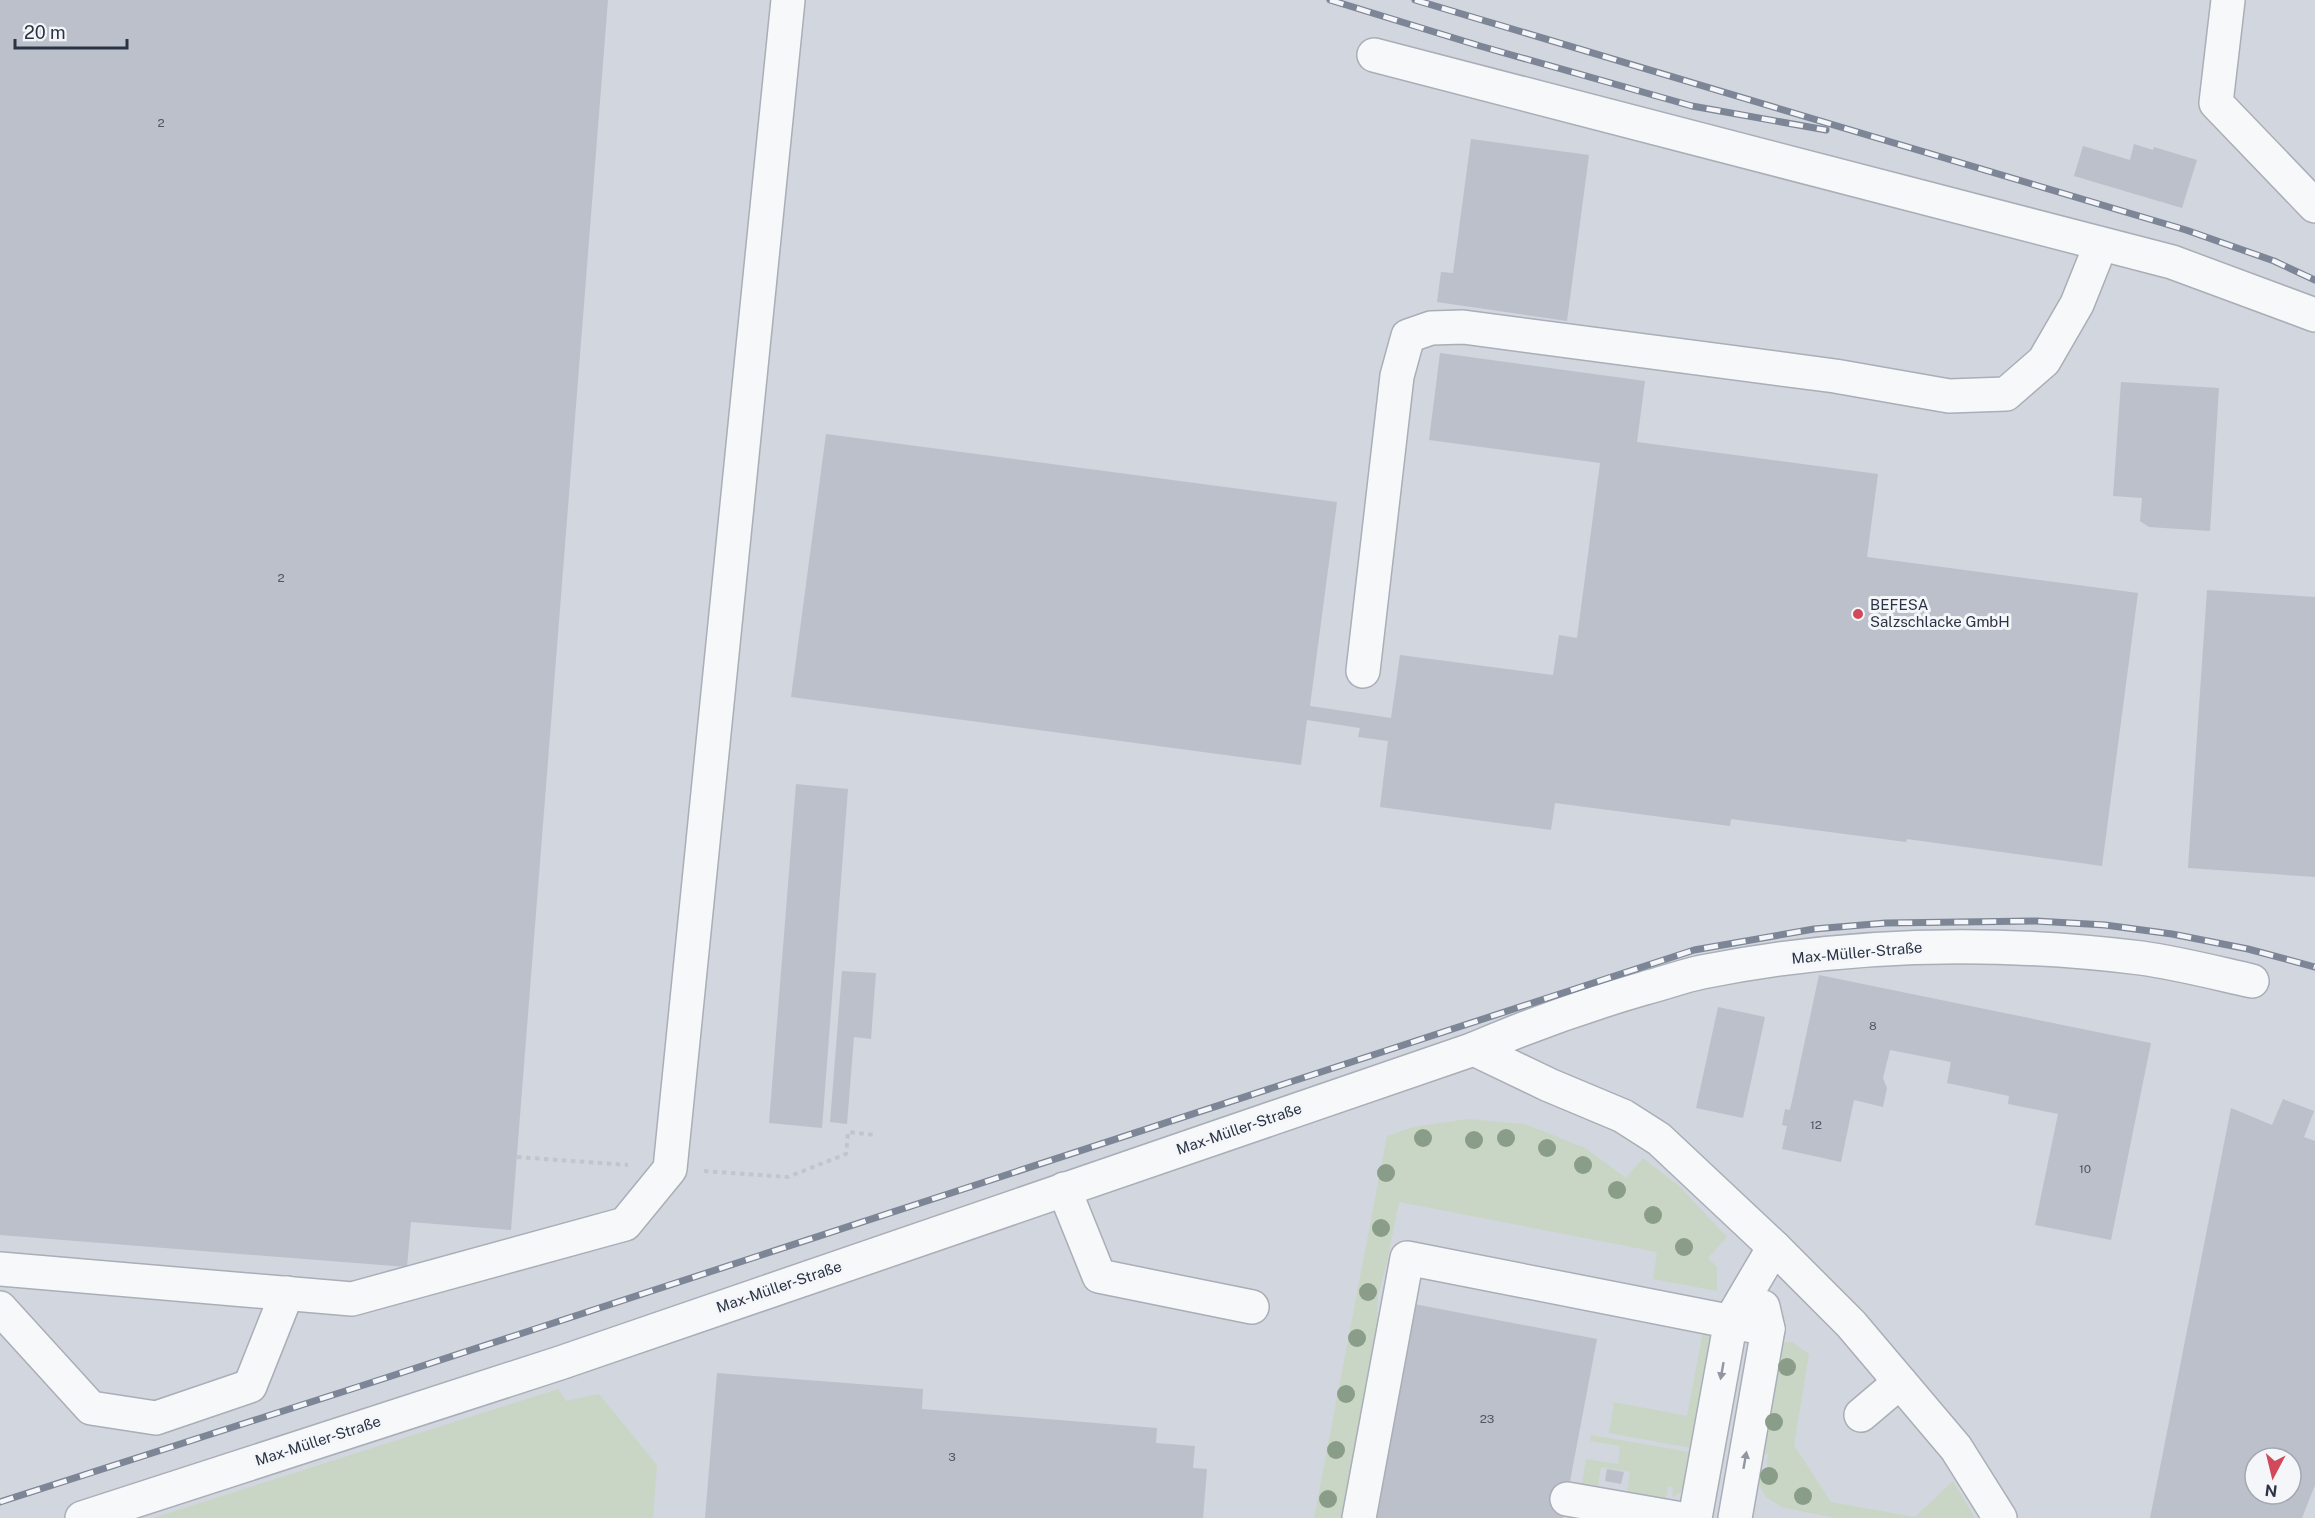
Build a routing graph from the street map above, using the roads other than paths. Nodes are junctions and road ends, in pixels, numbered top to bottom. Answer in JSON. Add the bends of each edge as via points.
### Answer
{"nodes":[{"id":1,"x":788,"y":0,"type":"edge"},
{"id":2,"x":2228,"y":0,"type":"edge"},
{"id":3,"x":1374,"y":55,"type":"dead end"},
{"id":4,"x":2315,"y":206,"type":"edge"},
{"id":5,"x":2101,"y":243,"type":"junction"},
{"id":6,"x":2315,"y":315,"type":"edge"},
{"id":7,"x":1364,"y":671,"type":"dead end"},
{"id":8,"x":2252,"y":981,"type":"dead end"},
{"id":9,"x":1473,"y":1049,"type":"junction"},
{"id":10,"x":1064,"y":1189,"type":"junction"},
{"id":11,"x":1774,"y":1247,"type":"junction"},
{"id":12,"x":0,"y":1269,"type":"edge"},
{"id":13,"x":1757,"y":1276,"type":"junction"},
{"id":14,"x":287,"y":1293,"type":"junction"},
{"id":15,"x":1252,"y":1306,"type":"dead end"},
{"id":16,"x":0,"y":1308,"type":"edge"},
{"id":17,"x":1731,"y":1320,"type":"junction"},
{"id":18,"x":1768,"y":1329,"type":"junction"},
{"id":19,"x":1900,"y":1382,"type":"junction"},
{"id":20,"x":1862,"y":1415,"type":"dead end"},
{"id":21,"x":1567,"y":1499,"type":"dead end"},
{"id":22,"x":82,"y":1518,"type":"edge"},
{"id":23,"x":1359,"y":1518,"type":"edge"},
{"id":24,"x":1676,"y":1518,"type":"edge"},
{"id":25,"x":1695,"y":1518,"type":"edge"},
{"id":26,"x":1735,"y":1518,"type":"edge"},
{"id":27,"x":2001,"y":1518,"type":"edge"}],
"edges":[{"from":1,"to":14,"type":"lane","via":[[670,1168],[625,1224],[352,1299]]},
{"from":2,"to":4,"type":"lane","via":[[2216,103]]},
{"from":3,"to":5,"type":"lane"},
{"from":5,"to":6,"type":"lane","via":[[2172,262]]},
{"from":5,"to":7,"type":"lane","via":[[2077,304],[2044,361],[2006,394],[1949,396],[1834,376],[1462,327],[1431,328],[1408,336],[1396,376]]},
{"from":8,"to":9,"type":"lane","name":"Max-Müller-Straße","via":[[2144,959],[2060,950],[1881,948],[1701,973],[1541,1021]]},
{"from":9,"to":10,"type":"lane","name":"Max-Müller-Straße"},
{"from":9,"to":11,"type":"lane","via":[[1623,1116],[1659,1139]]},
{"from":10,"to":15,"type":"lane","via":[[1099,1276]]},
{"from":10,"to":22,"type":"lane","name":"Max-Müller-Straße","via":[[560,1363]]},
{"from":11,"to":13,"type":"lane"},
{"from":11,"to":19,"type":"lane","via":[[1851,1324]]},
{"from":12,"to":14,"type":"lane"},
{"from":13,"to":17,"type":"lane"},
{"from":13,"to":18,"type":"lane"},
{"from":14,"to":16,"type":"lane","via":[[250,1386],[156,1418],[91,1408]]},
{"from":17,"to":18,"type":"lane"},
{"from":17,"to":23,"type":"lane","via":[[1407,1258]]},
{"from":17,"to":25,"type":"lane","one_way":true},
{"from":26,"to":18,"type":"lane","one_way":true},
{"from":19,"to":20,"type":"lane"},
{"from":19,"to":27,"type":"lane","via":[[1956,1448]]},
{"from":21,"to":24,"type":"lane"}]}
